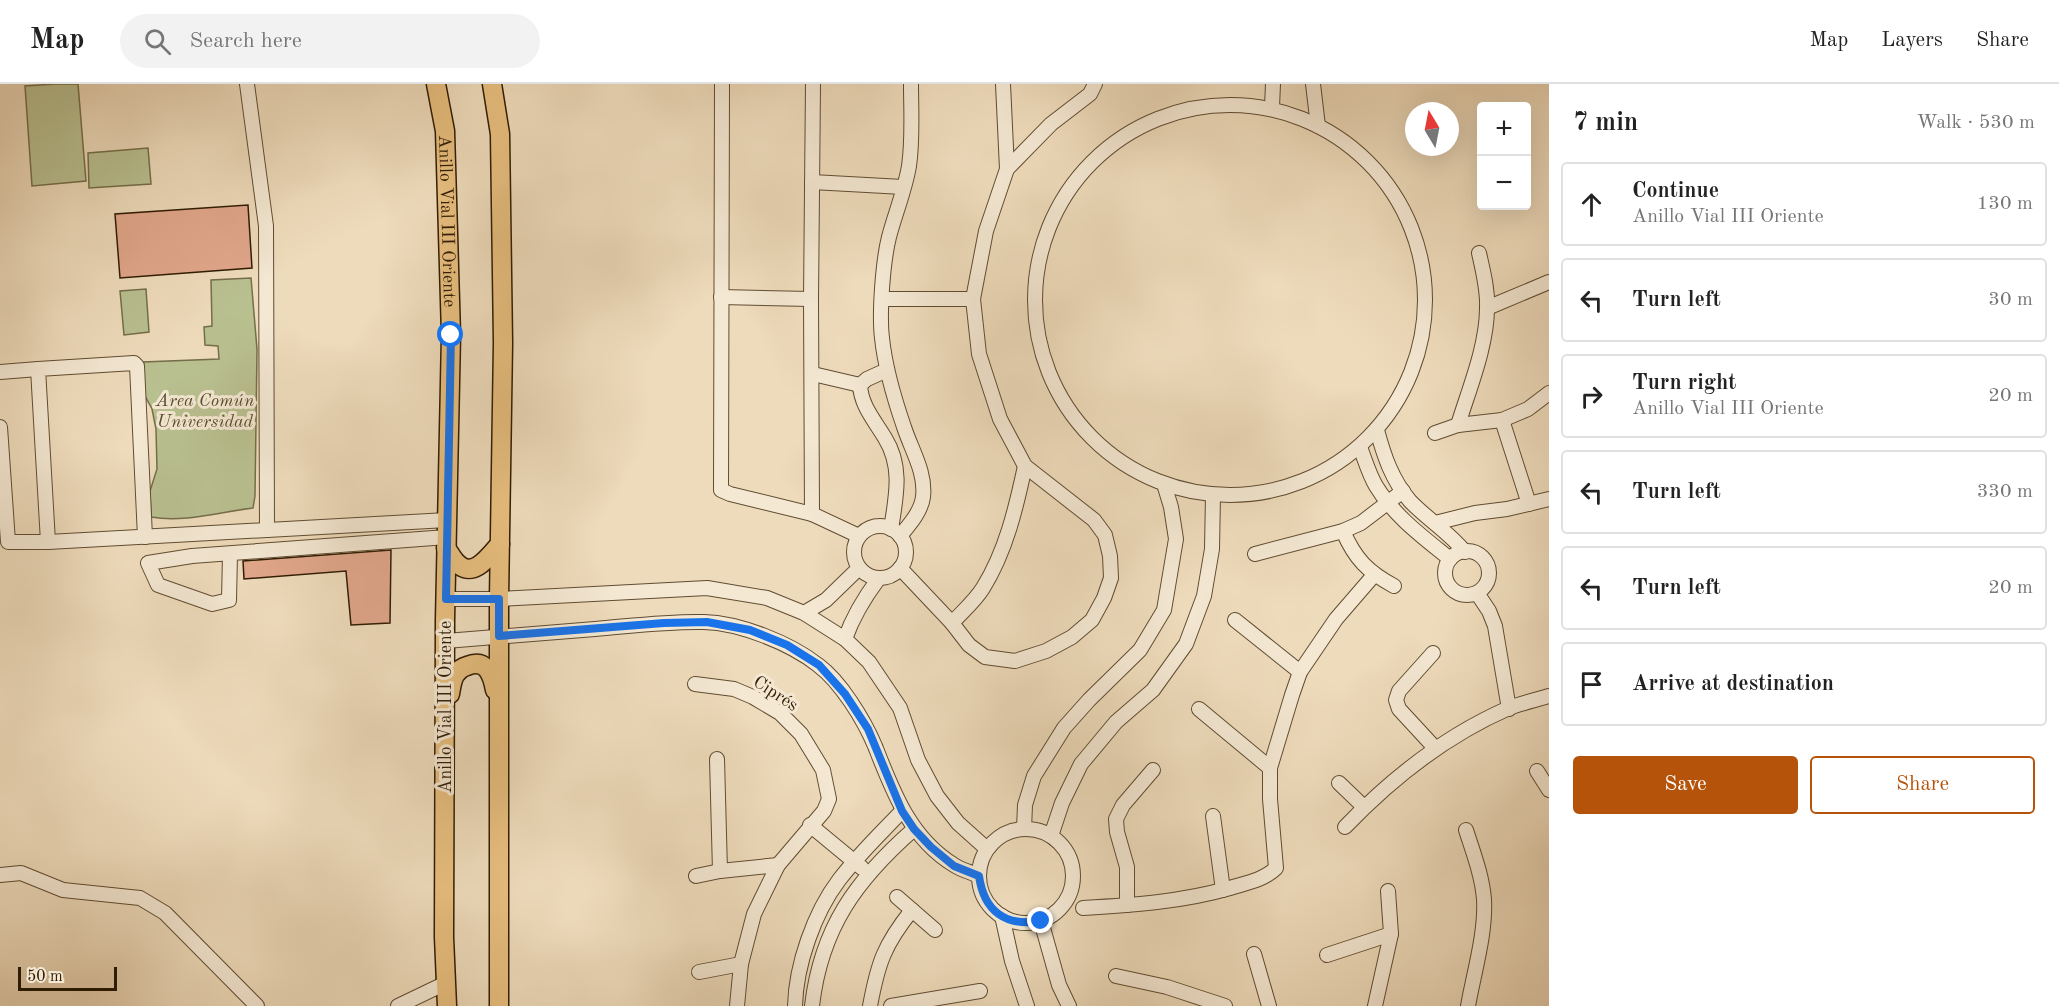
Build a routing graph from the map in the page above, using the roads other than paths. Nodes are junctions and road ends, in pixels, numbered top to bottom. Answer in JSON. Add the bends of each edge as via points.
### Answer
{"nodes":[{"id":1,"x":247,"y":84,"type":"edge"},
{"id":2,"x":436,"y":84,"type":"edge"},
{"id":3,"x":492,"y":84,"type":"edge"},
{"id":4,"x":722,"y":84,"type":"edge"},
{"id":5,"x":813,"y":84,"type":"edge"},
{"id":6,"x":911,"y":84,"type":"edge"},
{"id":7,"x":1003,"y":84,"type":"edge"},
{"id":8,"x":1095,"y":84,"type":"edge"},
{"id":9,"x":1273,"y":84,"type":"edge"},
{"id":10,"x":1313,"y":84,"type":"edge"},
{"id":11,"x":1272,"y":107,"type":"junction"},
{"id":12,"x":1318,"y":126,"type":"junction"},
{"id":13,"x":1007,"y":169,"type":"junction"},
{"id":14,"x":812,"y":182,"type":"junction"},
{"id":15,"x":903,"y":187,"type":"junction"},
{"id":16,"x":1479,"y":253,"type":"dead end"},
{"id":17,"x":1549,"y":282,"type":"edge"},
{"id":18,"x":721,"y":297,"type":"junction"},
{"id":19,"x":811,"y":299,"type":"junction"},
{"id":20,"x":882,"y":299,"type":"junction"},
{"id":21,"x":973,"y":299,"type":"junction"},
{"id":22,"x":1487,"y":308,"type":"junction"},
{"id":23,"x":38,"y":369,"type":"junction"},
{"id":24,"x":887,"y":370,"type":"junction"},
{"id":25,"x":0,"y":372,"type":"edge"},
{"id":26,"x":813,"y":374,"type":"junction"},
{"id":27,"x":860,"y":385,"type":"junction"},
{"id":28,"x":1549,"y":393,"type":"edge"},
{"id":29,"x":1502,"y":420,"type":"junction"},
{"id":30,"x":1458,"y":425,"type":"junction"},
{"id":31,"x":0,"y":427,"type":"edge"},
{"id":32,"x":1377,"y":430,"type":"junction"},
{"id":33,"x":1435,"y":433,"type":"dead end"},
{"id":34,"x":1360,"y":447,"type":"junction"},
{"id":35,"x":1025,"y":466,"type":"junction"},
{"id":36,"x":1164,"y":484,"type":"junction"},
{"id":37,"x":1403,"y":491,"type":"junction"},
{"id":38,"x":1213,"y":495,"type":"junction"},
{"id":39,"x":1549,"y":499,"type":"edge"},
{"id":40,"x":1388,"y":504,"type":"junction"},
{"id":41,"x":1529,"y":504,"type":"junction"},
{"id":42,"x":812,"y":514,"type":"junction"},
{"id":43,"x":1435,"y":523,"type":"junction"},
{"id":44,"x":267,"y":530,"type":"junction"},
{"id":45,"x":1343,"y":531,"type":"junction"},
{"id":46,"x":896,"y":532,"type":"junction"},
{"id":47,"x":447,"y":535,"type":"junction"},
{"id":48,"x":859,"y":536,"type":"junction"},
{"id":49,"x":145,"y":537,"type":"junction"},
{"id":50,"x":48,"y":542,"type":"junction"},
{"id":51,"x":500,"y":544,"type":"junction"},
{"id":52,"x":1465,"y":552,"type":"junction"},
{"id":53,"x":230,"y":554,"type":"junction"},
{"id":54,"x":1255,"y":554,"type":"dead end"},
{"id":55,"x":1450,"y":559,"type":"junction"},
{"id":56,"x":859,"y":568,"type":"junction"},
{"id":57,"x":900,"y":568,"type":"junction"},
{"id":58,"x":1374,"y":575,"type":"junction"},
{"id":59,"x":879,"y":578,"type":"junction"},
{"id":60,"x":1394,"y":586,"type":"dead end"},
{"id":61,"x":1477,"y":593,"type":"junction"},
{"id":62,"x":446,"y":599,"type":"junction"},
{"id":63,"x":499,"y":599,"type":"junction"},
{"id":64,"x":804,"y":613,"type":"junction"},
{"id":65,"x":1235,"y":620,"type":"dead end"},
{"id":66,"x":952,"y":623,"type":"junction"},
{"id":67,"x":499,"y":636,"type":"junction"},
{"id":68,"x":844,"y":639,"type":"junction"},
{"id":69,"x":446,"y":640,"type":"junction"},
{"id":70,"x":1432,"y":653,"type":"dead end"},
{"id":71,"x":1300,"y":672,"type":"junction"},
{"id":72,"x":695,"y":684,"type":"dead end"},
{"id":73,"x":1549,"y":696,"type":"edge"},
{"id":74,"x":500,"y":709,"type":"junction"},
{"id":75,"x":1199,"y":709,"type":"dead end"},
{"id":76,"x":1509,"y":709,"type":"junction"},
{"id":77,"x":445,"y":716,"type":"junction"},
{"id":78,"x":1435,"y":748,"type":"junction"},
{"id":79,"x":717,"y":759,"type":"dead end"},
{"id":80,"x":1270,"y":768,"type":"junction"},
{"id":81,"x":1153,"y":770,"type":"dead end"},
{"id":82,"x":1537,"y":771,"type":"dead end"},
{"id":83,"x":1339,"y":783,"type":"dead end"},
{"id":84,"x":1548,"y":787,"type":"edge"},
{"id":85,"x":1364,"y":807,"type":"junction"},
{"id":86,"x":902,"y":811,"type":"junction"},
{"id":87,"x":1213,"y":816,"type":"dead end"},
{"id":88,"x":810,"y":825,"type":"junction"},
{"id":89,"x":1345,"y":827,"type":"dead end"},
{"id":90,"x":914,"y":829,"type":"junction"},
{"id":91,"x":1023,"y":829,"type":"junction"},
{"id":92,"x":1466,"y":830,"type":"dead end"},
{"id":93,"x":881,"y":833,"type":"junction"},
{"id":94,"x":1051,"y":836,"type":"junction"},
{"id":95,"x":894,"y":847,"type":"junction"},
{"id":96,"x":987,"y":849,"type":"junction"},
{"id":97,"x":855,"y":862,"type":"junction"},
{"id":98,"x":778,"y":865,"type":"junction"},
{"id":99,"x":720,"y":871,"type":"junction"},
{"id":100,"x":869,"y":872,"type":"junction"},
{"id":101,"x":0,"y":875,"type":"edge"},
{"id":102,"x":696,"y":876,"type":"dead end"},
{"id":103,"x":979,"y":876,"type":"junction"},
{"id":104,"x":1223,"y":890,"type":"junction"},
{"id":105,"x":1388,"y":891,"type":"dead end"},
{"id":106,"x":897,"y":897,"type":"dead end"},
{"id":107,"x":1127,"y":905,"type":"junction"},
{"id":108,"x":1083,"y":908,"type":"dead end"},
{"id":109,"x":912,"y":910,"type":"junction"},
{"id":110,"x":1002,"y":916,"type":"junction"},
{"id":111,"x":1041,"y":921,"type":"junction"},
{"id":112,"x":935,"y":930,"type":"dead end"},
{"id":113,"x":1391,"y":934,"type":"junction"},
{"id":114,"x":1254,"y":954,"type":"dead end"},
{"id":115,"x":1326,"y":955,"type":"dead end"},
{"id":116,"x":741,"y":964,"type":"junction"},
{"id":117,"x":699,"y":972,"type":"dead end"},
{"id":118,"x":1116,"y":976,"type":"dead end"},
{"id":119,"x":446,"y":982,"type":"junction"},
{"id":120,"x":980,"y":991,"type":"dead end"},
{"id":121,"x":257,"y":1006,"type":"edge"},
{"id":122,"x":398,"y":1006,"type":"edge"},
{"id":123,"x":447,"y":1006,"type":"edge"},
{"id":124,"x":499,"y":1006,"type":"edge"},
{"id":125,"x":737,"y":1006,"type":"edge"},
{"id":126,"x":795,"y":1006,"type":"edge"},
{"id":127,"x":812,"y":1006,"type":"edge"},
{"id":128,"x":870,"y":1006,"type":"edge"},
{"id":129,"x":891,"y":1006,"type":"edge"},
{"id":130,"x":1028,"y":1006,"type":"edge"},
{"id":131,"x":1069,"y":1006,"type":"edge"},
{"id":132,"x":1225,"y":1006,"type":"edge"},
{"id":133,"x":1269,"y":1006,"type":"edge"},
{"id":134,"x":1375,"y":1006,"type":"edge"},
{"id":135,"x":1468,"y":1006,"type":"edge"}],
"edges":[{"from":1,"to":44,"type":"street","via":[[266,226]]},
{"from":2,"to":47,"type":"main road","name":"Anillo Vial III Oriente","via":[[445,131],[451,335]]},
{"from":3,"to":51,"type":"main road","via":[[500,134]]},
{"from":4,"to":18,"type":"street"},
{"from":5,"to":14,"type":"street"},
{"from":6,"to":15,"type":"street","via":[[911,145]]},
{"from":7,"to":13,"type":"street"},
{"from":8,"to":13,"type":"street","via":[[1090,94],[1051,124]]},
{"from":9,"to":11,"type":"street"},
{"from":10,"to":12,"type":"street"},
{"from":11,"to":12,"type":"street"},
{"from":11,"to":36,"type":"street","via":[[1202,107],[1163,117],[1127,135],[1096,159],[1069,189],[1050,224],[1038,262],[1034,301],[1038,340],[1050,378],[1070,413],[1096,443],[1128,467]]},
{"from":12,"to":32,"type":"street","via":[[1352,147],[1381,175],[1403,207],[1418,244],[1426,283],[1425,323],[1416,362],[1400,398]]},
{"from":13,"to":21,"type":"street","via":[[986,231]]},
{"from":14,"to":15,"type":"street"},
{"from":14,"to":19,"type":"street"},
{"from":15,"to":20,"type":"street","via":[[888,240]]},
{"from":16,"to":22,"type":"street"},
{"from":17,"to":22,"type":"street"},
{"from":18,"to":19,"type":"street"},
{"from":18,"to":42,"type":"street","via":[[721,490]]},
{"from":19,"to":26,"type":"street"},
{"from":20,"to":21,"type":"street"},
{"from":20,"to":24,"type":"street","via":[[881,336]]},
{"from":21,"to":35,"type":"street","via":[[978,354],[1000,418]]},
{"from":22,"to":30,"type":"street","via":[[1484,334]]},
{"from":23,"to":25,"type":"street"},
{"from":23,"to":49,"type":"street","via":[[136,364]]},
{"from":23,"to":50,"type":"street"},
{"from":24,"to":27,"type":"street"},
{"from":24,"to":46,"type":"street","via":[[916,457],[923,497],[915,517]]},
{"from":26,"to":27,"type":"street"},
{"from":26,"to":42,"type":"street"},
{"from":27,"to":46,"type":"street","via":[[871,420],[894,457],[898,480]]},
{"from":28,"to":29,"type":"street","via":[[1528,409]]},
{"from":29,"to":30,"type":"street"},
{"from":29,"to":41,"type":"street"},
{"from":30,"to":33,"type":"street"},
{"from":31,"to":50,"type":"street","via":[[8,542]]},
{"from":32,"to":34,"type":"street"},
{"from":32,"to":37,"type":"street","via":[[1394,479]]},
{"from":34,"to":38,"type":"street","via":[[1306,480],[1276,490]]},
{"from":34,"to":40,"type":"street"},
{"from":35,"to":66,"type":"street","via":[[998,562],[982,591]]},
{"from":35,"to":66,"type":"street","via":[[1094,520],[1105,535],[1111,579],[1104,598],[1092,620],[1072,637],[1015,661],[985,657],[969,645]]},
{"from":36,"to":38,"type":"street"},
{"from":36,"to":91,"type":"street","via":[[1176,539],[1164,610],[1140,650],[1064,728],[1034,776]]},
{"from":37,"to":40,"type":"street"},
{"from":37,"to":43,"type":"street"},
{"from":38,"to":94,"type":"street","via":[[1212,549],[1204,596],[1186,644],[1154,690],[1116,722],[1081,764]]},
{"from":39,"to":41,"type":"street"},
{"from":40,"to":45,"type":"street"},
{"from":40,"to":55,"type":"street"},
{"from":41,"to":43,"type":"street"},
{"from":42,"to":48,"type":"street"},
{"from":43,"to":52,"type":"street"},
{"from":44,"to":47,"type":"street"},
{"from":44,"to":49,"type":"street"},
{"from":45,"to":54,"type":"street"},
{"from":45,"to":58,"type":"street","via":[[1351,549]]},
{"from":46,"to":48,"type":"street","via":[[880,526]]},
{"from":46,"to":57,"type":"street","via":[[905,547]]},
{"from":47,"to":51,"type":"main road","via":[[458,565],[467,569],[480,566]]},
{"from":47,"to":53,"type":"street"},
{"from":47,"to":62,"type":"main road","name":"Anillo Vial III Oriente"},
{"from":48,"to":56,"type":"street","via":[[854,546]]},
{"from":49,"to":50,"type":"street"},
{"from":51,"to":63,"type":"main road"},
{"from":52,"to":55,"type":"street"},
{"from":52,"to":61,"type":"street","via":[[1483,558],[1488,567],[1485,586]]},
{"from":53,"to":53,"type":"street","via":[[229,600],[212,604],[158,585],[148,563]]},
{"from":55,"to":61,"type":"street","via":[[1445,578],[1449,587],[1457,593]]},
{"from":56,"to":59,"type":"street"},
{"from":56,"to":64,"type":"street","via":[[826,600]]},
{"from":57,"to":59,"type":"street","via":[[891,576]]},
{"from":57,"to":66,"type":"street"},
{"from":58,"to":60,"type":"street"},
{"from":58,"to":71,"type":"street","via":[[1336,619]]},
{"from":59,"to":68,"type":"street","via":[[864,598]]},
{"from":61,"to":76,"type":"street","via":[[1495,626]]},
{"from":62,"to":63,"type":"street"},
{"from":62,"to":69,"type":"main road","name":"Anillo Vial III Oriente"},
{"from":63,"to":64,"type":"street","via":[[707,588],[767,598]]},
{"from":63,"to":67,"type":"main road"},
{"from":64,"to":68,"type":"street"},
{"from":65,"to":71,"type":"street"},
{"from":67,"to":69,"type":"street"},
{"from":67,"to":74,"type":"main road"},
{"from":67,"to":86,"type":"street","via":[[707,622],[750,630],[787,645],[819,665],[845,694],[868,729]]},
{"from":68,"to":96,"type":"street","via":[[869,662],[900,708],[918,760],[937,796],[958,823]]},
{"from":69,"to":77,"type":"main road","name":"Anillo Vial III Oriente"},
{"from":70,"to":78,"type":"street","via":[[1396,700],[1399,709]]},
{"from":71,"to":80,"type":"street"},
{"from":72,"to":88,"type":"street","name":"Ciprés","via":[[735,689],[753,697],[780,713],[801,734],[823,770],[829,799],[824,811]]},
{"from":73,"to":76,"type":"street"},
{"from":74,"to":77,"type":"main road","via":[[492,677],[482,664],[475,663],[454,676]]},
{"from":74,"to":124,"type":"main road"},
{"from":75,"to":80,"type":"street"},
{"from":76,"to":78,"type":"street"},
{"from":77,"to":119,"type":"main road","name":"Anillo Vial III Oriente"},
{"from":78,"to":85,"type":"street"},
{"from":79,"to":99,"type":"street"},
{"from":80,"to":104,"type":"street","via":[[1276,868],[1254,881]]},
{"from":81,"to":107,"type":"street","via":[[1116,819],[1127,867]]},
{"from":82,"to":84,"type":"street"},
{"from":83,"to":85,"type":"street"},
{"from":85,"to":89,"type":"street"},
{"from":86,"to":90,"type":"street"},
{"from":86,"to":93,"type":"street"},
{"from":87,"to":104,"type":"street"},
{"from":88,"to":97,"type":"street"},
{"from":88,"to":98,"type":"street","name":"Ciprés"},
{"from":90,"to":95,"type":"street"},
{"from":90,"to":103,"type":"street","via":[[954,866]]},
{"from":91,"to":94,"type":"street"},
{"from":91,"to":96,"type":"street","via":[[997,839]]},
{"from":92,"to":135,"type":"street","via":[[1484,899]]},
{"from":93,"to":95,"type":"street"},
{"from":93,"to":97,"type":"street"},
{"from":94,"to":111,"type":"street","via":[[1068,855],[1073,881],[1063,906]]},
{"from":95,"to":100,"type":"street"},
{"from":96,"to":103,"type":"street"},
{"from":97,"to":100,"type":"street"},
{"from":97,"to":126,"type":"street","via":[[838,881],[806,946]]},
{"from":98,"to":99,"type":"street"},
{"from":98,"to":116,"type":"street","name":"Ciprés","via":[[754,914]]},
{"from":99,"to":102,"type":"street"},
{"from":100,"to":127,"type":"street","via":[[828,938],[818,966]]},
{"from":101,"to":121,"type":"street","via":[[21,873],[63,890],[140,898],[165,913]]},
{"from":103,"to":110,"type":"street","via":[[981,892],[989,906]]},
{"from":104,"to":107,"type":"street","via":[[1154,904]]},
{"from":105,"to":113,"type":"street"},
{"from":106,"to":109,"type":"street"},
{"from":107,"to":108,"type":"street"},
{"from":109,"to":112,"type":"street"},
{"from":109,"to":128,"type":"street","via":[[888,944],[877,970]]},
{"from":110,"to":111,"type":"street","via":[[1014,922]]},
{"from":110,"to":130,"type":"street"},
{"from":111,"to":131,"type":"street","via":[[1059,986]]},
{"from":113,"to":115,"type":"street"},
{"from":113,"to":134,"type":"street"},
{"from":114,"to":133,"type":"street"},
{"from":116,"to":117,"type":"street"},
{"from":116,"to":125,"type":"street","name":"Ciprés"},
{"from":118,"to":132,"type":"street"},
{"from":119,"to":122,"type":"street"},
{"from":119,"to":123,"type":"main road","name":"Anillo Vial III Oriente"},
{"from":120,"to":129,"type":"street"}]}
